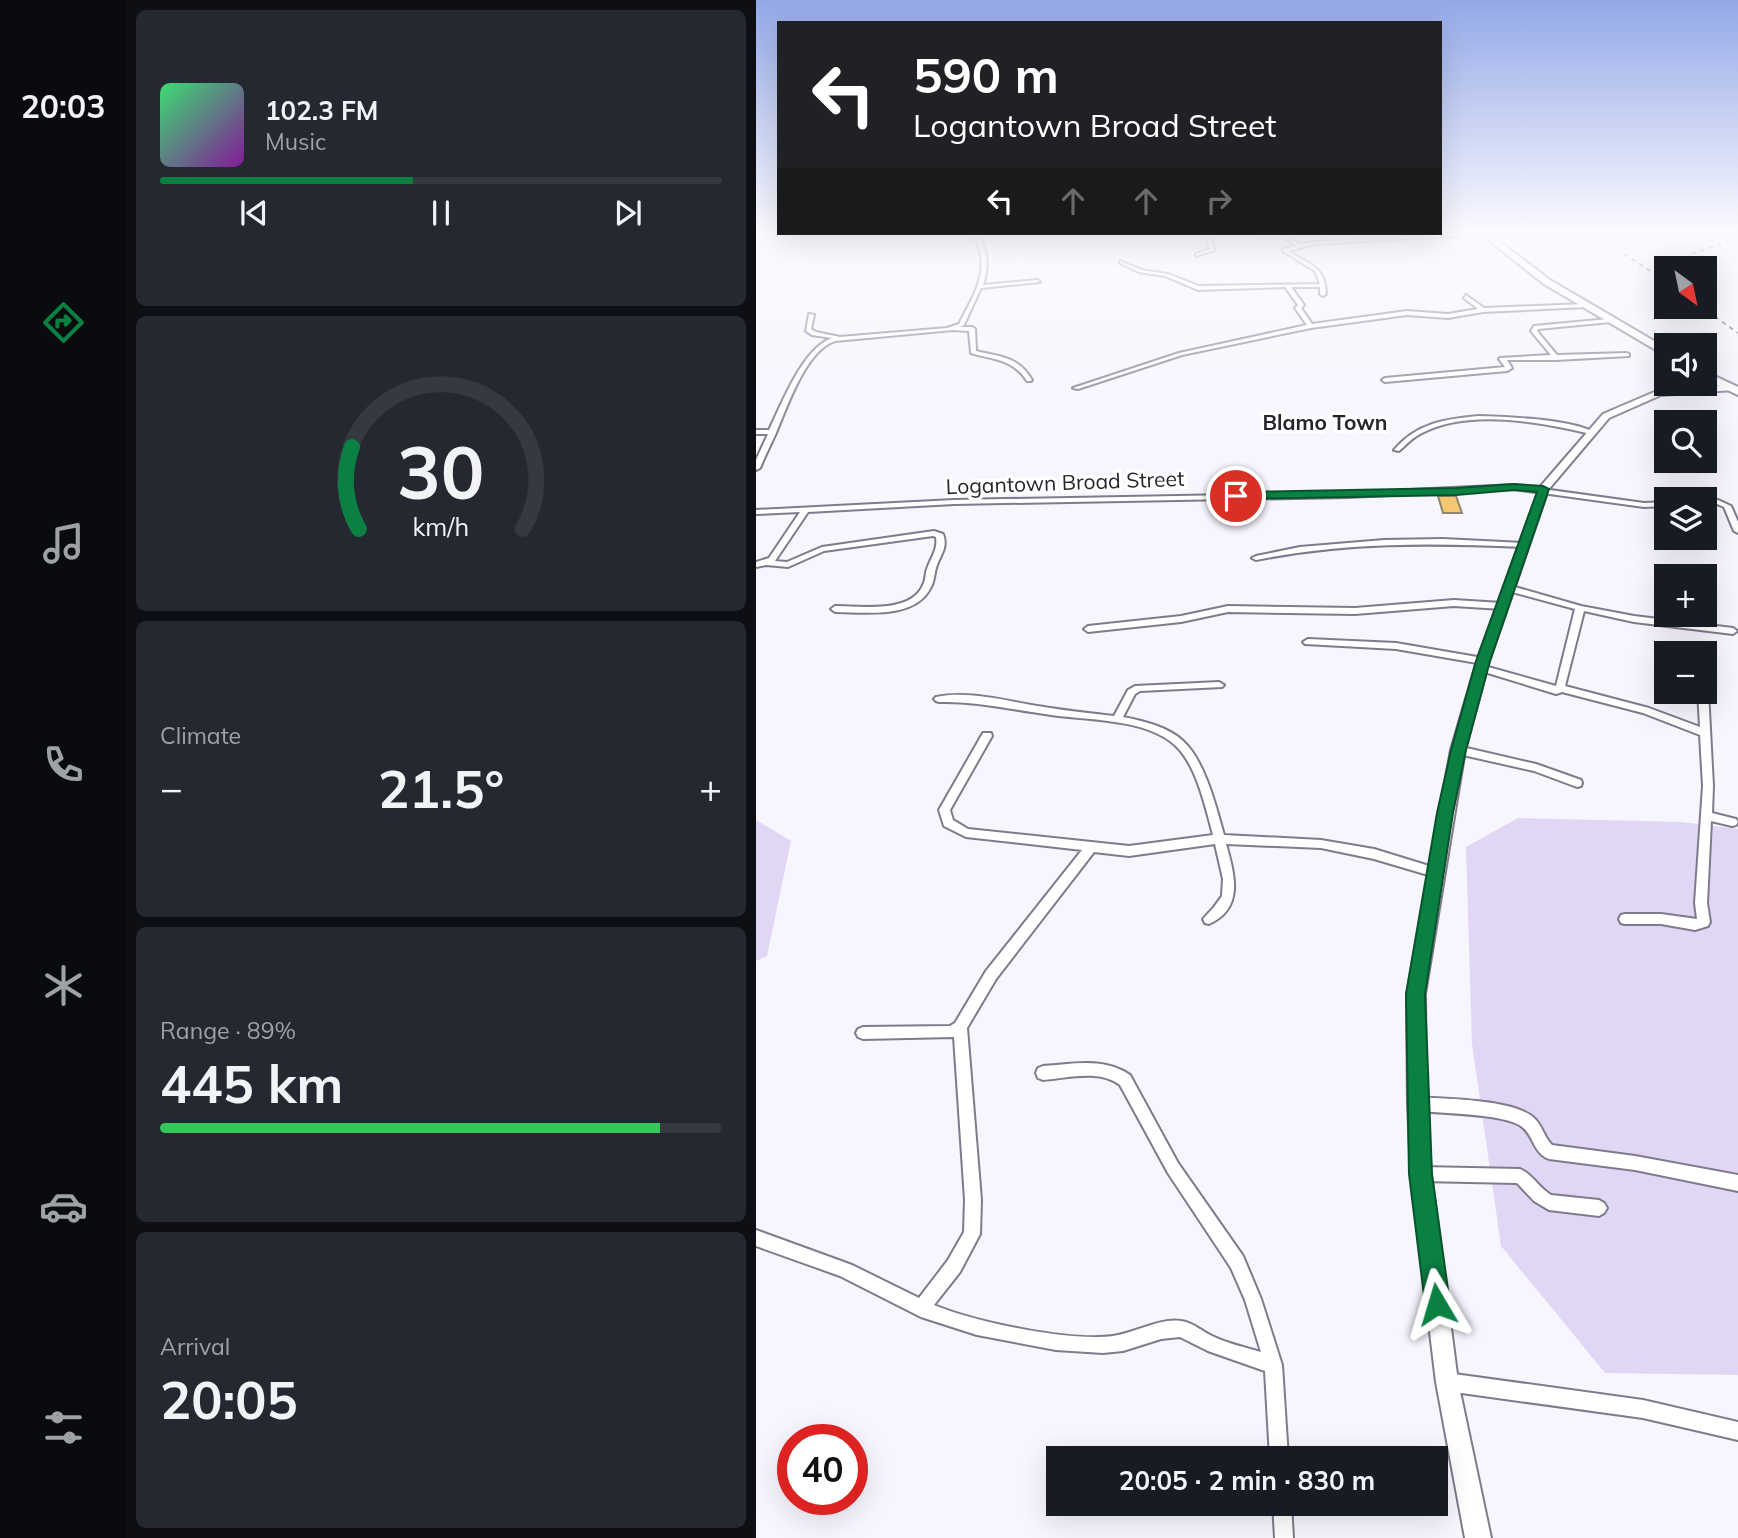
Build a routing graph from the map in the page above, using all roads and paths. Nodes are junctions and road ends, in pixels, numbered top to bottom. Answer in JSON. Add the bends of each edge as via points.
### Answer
{"nodes":[{"id":1,"x":972,"y":303,"type":"edge"},
{"id":2,"x":1300,"y":303,"type":"edge"},
{"id":3,"x":1474,"y":303,"type":"edge"},
{"id":4,"x":1580,"y":303,"type":"edge"},
{"id":5,"x":1585,"y":306,"type":"junction"},
{"id":6,"x":1483,"y":310,"type":"junction"},
{"id":7,"x":811,"y":315,"type":"dead end"},
{"id":8,"x":1609,"y":321,"type":"junction"},
{"id":9,"x":1311,"y":326,"type":"junction"},
{"id":10,"x":956,"y":329,"type":"junction"},
{"id":11,"x":843,"y":338,"type":"junction"},
{"id":12,"x":1654,"y":346,"type":"edge"},
{"id":13,"x":1628,"y":355,"type":"dead end"},
{"id":14,"x":1556,"y":358,"type":"junction"},
{"id":15,"x":1029,"y":380,"type":"dead end"},
{"id":16,"x":1385,"y":380,"type":"dead end"},
{"id":17,"x":1717,"y":381,"type":"edge"},
{"id":18,"x":1076,"y":388,"type":"dead end"},
{"id":19,"x":1735,"y":390,"type":"edge"},
{"id":20,"x":756,"y":432,"type":"edge"},
{"id":21,"x":773,"y":432,"type":"junction"},
{"id":22,"x":1591,"y":432,"type":"junction"},
{"id":23,"x":1397,"y":450,"type":"dead end"},
{"id":24,"x":756,"y":468,"type":"edge"},
{"id":25,"x":1543,"y":489,"type":"junction"},
{"id":26,"x":1717,"y":503,"type":"edge"},
{"id":27,"x":1654,"y":505,"type":"edge"},
{"id":28,"x":806,"y":509,"type":"junction"},
{"id":29,"x":756,"y":512,"type":"edge"},
{"id":30,"x":1738,"y":531,"type":"edge"},
{"id":31,"x":1522,"y":545,"type":"junction"},
{"id":32,"x":1256,"y":558,"type":"dead end"},
{"id":33,"x":769,"y":563,"type":"junction"},
{"id":34,"x":756,"y":565,"type":"edge"},
{"id":35,"x":1508,"y":588,"type":"junction"},
{"id":36,"x":1502,"y":606,"type":"junction"},
{"id":37,"x":1580,"y":608,"type":"junction"},
{"id":38,"x":835,"y":609,"type":"dead end"},
{"id":39,"x":1088,"y":629,"type":"dead end"},
{"id":40,"x":1733,"y":631,"type":"dead end"},
{"id":41,"x":1308,"y":642,"type":"dead end"},
{"id":42,"x":1482,"y":664,"type":"junction"},
{"id":43,"x":1219,"y":685,"type":"dead end"},
{"id":44,"x":1560,"y":688,"type":"junction"},
{"id":45,"x":939,"y":699,"type":"dead end"},
{"id":46,"x":1704,"y":704,"type":"edge"},
{"id":47,"x":1116,"y":720,"type":"junction"},
{"id":48,"x":1705,"y":733,"type":"junction"},
{"id":49,"x":987,"y":736,"type":"dead end"},
{"id":50,"x":1458,"y":750,"type":"junction"},
{"id":51,"x":1577,"y":783,"type":"dead end"},
{"id":52,"x":1707,"y":816,"type":"junction"},
{"id":53,"x":1732,"y":822,"type":"dead end"},
{"id":54,"x":1220,"y":839,"type":"junction"},
{"id":55,"x":1090,"y":848,"type":"junction"},
{"id":56,"x":1435,"y":872,"type":"junction"},
{"id":57,"x":1209,"y":919,"type":"dead end"},
{"id":58,"x":1625,"y":919,"type":"dead end"},
{"id":59,"x":960,"y":1027,"type":"junction"},
{"id":60,"x":863,"y":1033,"type":"dead end"},
{"id":61,"x":1043,"y":1073,"type":"dead end"},
{"id":62,"x":1417,"y":1104,"type":"junction"},
{"id":63,"x":1421,"y":1174,"type":"junction"},
{"id":64,"x":1738,"y":1183,"type":"edge"},
{"id":65,"x":1599,"y":1208,"type":"dead end"},
{"id":66,"x":756,"y":1238,"type":"edge"},
{"id":67,"x":921,"y":1309,"type":"junction"},
{"id":68,"x":1273,"y":1365,"type":"junction"},
{"id":69,"x":1447,"y":1382,"type":"junction"},
{"id":70,"x":1738,"y":1431,"type":"edge"},
{"id":71,"x":1278,"y":1446,"type":"edge"},
{"id":72,"x":1283,"y":1516,"type":"edge"},
{"id":73,"x":1284,"y":1538,"type":"edge"},
{"id":74,"x":1478,"y":1538,"type":"edge"}],
"edges":[{"from":1,"to":10,"type":"street"},
{"from":2,"to":9,"type":"street","via":[[1298,308]]},
{"from":3,"to":6,"type":"street"},
{"from":4,"to":5,"type":"highway"},
{"from":5,"to":6,"type":"street"},
{"from":5,"to":8,"type":"highway"},
{"from":6,"to":9,"type":"street","via":[[1448,316],[1407,313]]},
{"from":7,"to":11,"type":"street","via":[[808,330]]},
{"from":8,"to":12,"type":"highway"},
{"from":8,"to":14,"type":"street","via":[[1536,327],[1534,331]]},
{"from":9,"to":18,"type":"street","via":[[1181,354]]},
{"from":10,"to":11,"type":"street"},
{"from":10,"to":15,"type":"street","via":[[972,329],[973,352],[1010,360],[1023,368]]},
{"from":11,"to":21,"type":"street","via":[[823,343],[809,359]]},
{"from":13,"to":14,"type":"street"},
{"from":14,"to":16,"type":"street","via":[[1507,358],[1502,359],[1509,369]]},
{"from":17,"to":19,"type":"highway"},
{"from":19,"to":22,"type":"street","via":[[1652,395],[1606,416]]},
{"from":20,"to":21,"type":"street"},
{"from":21,"to":24,"type":"street"},
{"from":22,"to":23,"type":"street","via":[[1530,420],[1479,420],[1432,426],[1417,432]]},
{"from":22,"to":25,"type":"street"},
{"from":25,"to":27,"type":"street","name":"Logantown Broad Street"},
{"from":25,"to":28,"type":"street","name":"Logantown Broad Street"},
{"from":25,"to":31,"type":"street"},
{"from":26,"to":30,"type":"street","via":[[1727,506]]},
{"from":28,"to":29,"type":"street","name":"Logantown Broad Street"},
{"from":28,"to":33,"type":"street"},
{"from":31,"to":32,"type":"street","via":[[1384,542]]},
{"from":31,"to":35,"type":"street"},
{"from":33,"to":34,"type":"street"},
{"from":33,"to":38,"type":"street","via":[[788,565],[822,549],[934,533],[940,536],[941,550],[920,596],[900,606]]},
{"from":35,"to":36,"type":"street"},
{"from":35,"to":37,"type":"street"},
{"from":36,"to":39,"type":"street","via":[[1454,603],[1355,611],[1228,609]]},
{"from":36,"to":42,"type":"street"},
{"from":37,"to":40,"type":"street"},
{"from":37,"to":44,"type":"street"},
{"from":41,"to":42,"type":"street","via":[[1396,646]]},
{"from":42,"to":44,"type":"street","via":[[1550,690]]},
{"from":42,"to":50,"type":"street"},
{"from":43,"to":47,"type":"street","via":[[1138,688],[1131,692]]},
{"from":44,"to":48,"type":"street","via":[[1646,710]]},
{"from":45,"to":47,"type":"street","via":[[982,700]]},
{"from":46,"to":48,"type":"street"},
{"from":47,"to":54,"type":"street","via":[[1147,727],[1179,742],[1194,764]]},
{"from":48,"to":52,"type":"street"},
{"from":49,"to":55,"type":"street","via":[[947,804],[944,815],[948,823],[966,833]]},
{"from":50,"to":51,"type":"street"},
{"from":50,"to":56,"type":"street"},
{"from":52,"to":53,"type":"street"},
{"from":52,"to":58,"type":"street","via":[[1701,891],[1704,922]]},
{"from":54,"to":55,"type":"street","via":[[1148,850]]},
{"from":54,"to":56,"type":"street","via":[[1321,844]]},
{"from":54,"to":57,"type":"street","via":[[1231,889],[1228,902]]},
{"from":55,"to":59,"type":"street","via":[[991,975]]},
{"from":56,"to":62,"type":"street","via":[[1416,994]]},
{"from":59,"to":60,"type":"street"},
{"from":59,"to":67,"type":"street","via":[[972,1234]]},
{"from":61,"to":68,"type":"street","via":[[1104,1070],[1125,1080],[1173,1168],[1237,1262]]},
{"from":62,"to":63,"type":"street"},
{"from":62,"to":64,"type":"street","via":[[1520,1118],[1549,1152]]},
{"from":63,"to":65,"type":"street","via":[[1520,1175],[1549,1202]]},
{"from":63,"to":69,"type":"street"},
{"from":66,"to":67,"type":"street","via":[[875,1284]]},
{"from":67,"to":68,"type":"street","via":[[974,1326],[1075,1344],[1128,1343],[1177,1329]]},
{"from":68,"to":71,"type":"street"},
{"from":69,"to":70,"type":"street","via":[[1643,1409]]},
{"from":69,"to":74,"type":"street"},
{"from":72,"to":73,"type":"street"}]}
